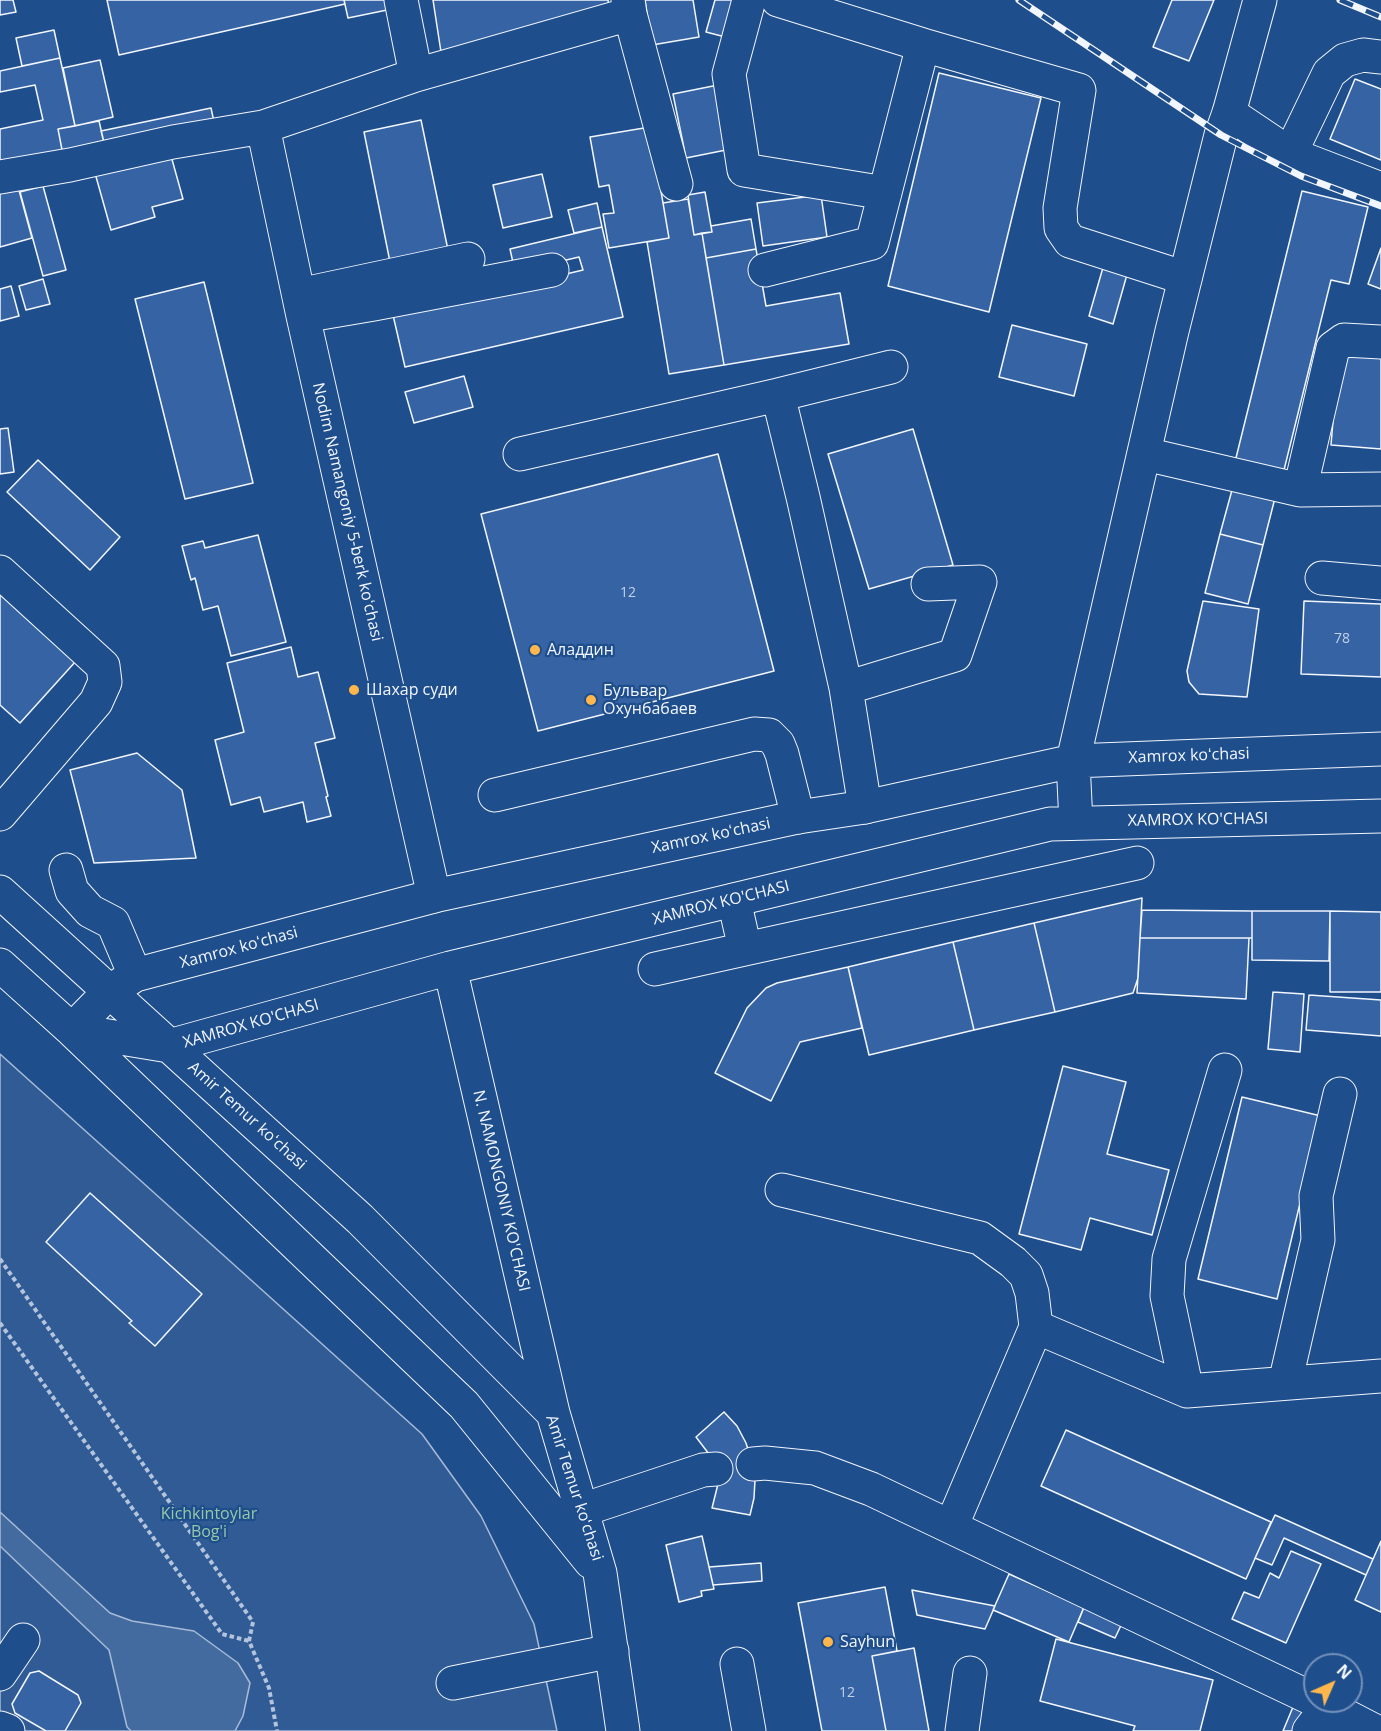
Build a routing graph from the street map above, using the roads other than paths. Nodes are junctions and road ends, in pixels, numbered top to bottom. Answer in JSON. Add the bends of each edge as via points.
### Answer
{"nodes":[{"id":1,"x":401,"y":0,"type":"edge"},
{"id":2,"x":749,"y":0,"type":"edge"},
{"id":3,"x":778,"y":0,"type":"edge"},
{"id":4,"x":1260,"y":0,"type":"edge"},
{"id":5,"x":629,"y":7,"type":"edge"},
{"id":6,"x":923,"y":45,"type":"junction"},
{"id":7,"x":1381,"y":57,"type":"edge"},
{"id":8,"x":416,"y":75,"type":"junction"},
{"id":9,"x":1229,"y":113,"type":"junction"},
{"id":10,"x":263,"y":127,"type":"junction"},
{"id":11,"x":1290,"y":154,"type":"junction"},
{"id":12,"x":0,"y":177,"type":"edge"},
{"id":13,"x":676,"y":184,"type":"dead end"},
{"id":14,"x":1381,"y":189,"type":"edge"},
{"id":15,"x":885,"y":193,"type":"junction"},
{"id":16,"x":468,"y":259,"type":"dead end"},
{"id":17,"x":552,"y":270,"type":"dead end"},
{"id":18,"x":765,"y":270,"type":"dead end"},
{"id":19,"x":1185,"y":278,"type":"junction"},
{"id":20,"x":301,"y":305,"type":"junction"},
{"id":21,"x":1381,"y":342,"type":"edge"},
{"id":22,"x":891,"y":367,"type":"dead end"},
{"id":23,"x":778,"y":395,"type":"junction"},
{"id":24,"x":520,"y":454,"type":"dead end"},
{"id":25,"x":1144,"y":454,"type":"junction"},
{"id":26,"x":1381,"y":489,"type":"edge"},
{"id":27,"x":1300,"y":490,"type":"junction"},
{"id":28,"x":0,"y":572,"type":"edge"},
{"id":29,"x":1322,"y":578,"type":"dead end"},
{"id":30,"x":1381,"y":583,"type":"edge"},
{"id":31,"x":928,"y":584,"type":"dead end"},
{"id":32,"x":846,"y":688,"type":"junction"},
{"id":33,"x":1381,"y":749,"type":"edge"},
{"id":34,"x":1072,"y":761,"type":"junction"},
{"id":35,"x":495,"y":795,"type":"dead end"},
{"id":36,"x":5,"y":798,"type":"edge"},
{"id":37,"x":865,"y":807,"type":"junction"},
{"id":38,"x":1381,"y":816,"type":"edge"},
{"id":39,"x":798,"y":817,"type":"junction"},
{"id":40,"x":1076,"y":823,"type":"junction"},
{"id":41,"x":1137,"y":863,"type":"dead end"},
{"id":42,"x":66,"y":870,"type":"dead end"},
{"id":43,"x":0,"y":892,"type":"edge"},
{"id":44,"x":434,"y":896,"type":"junction"},
{"id":45,"x":734,"y":900,"type":"junction"},
{"id":46,"x":745,"y":950,"type":"junction"},
{"id":47,"x":0,"y":965,"type":"edge"},
{"id":48,"x":450,"y":968,"type":"junction"},
{"id":49,"x":655,"y":969,"type":"dead end"},
{"id":50,"x":122,"y":984,"type":"junction"},
{"id":51,"x":72,"y":1030,"type":"junction"},
{"id":52,"x":169,"y":1046,"type":"junction"},
{"id":53,"x":1225,"y":1070,"type":"dead end"},
{"id":54,"x":1340,"y":1094,"type":"dead end"},
{"id":55,"x":782,"y":1190,"type":"dead end"},
{"id":56,"x":1036,"y":1327,"type":"junction"},
{"id":57,"x":1381,"y":1376,"type":"edge"},
{"id":58,"x":1285,"y":1383,"type":"junction"},
{"id":59,"x":1187,"y":1391,"type":"junction"},
{"id":60,"x":554,"y":1413,"type":"junction"},
{"id":61,"x":753,"y":1464,"type":"dead end"},
{"id":62,"x":716,"y":1469,"type":"dead end"},
{"id":63,"x":582,"y":1510,"type":"junction"},
{"id":64,"x":951,"y":1527,"type":"junction"},
{"id":65,"x":600,"y":1573,"type":"junction"},
{"id":66,"x":22,"y":1641,"type":"dead end"},
{"id":67,"x":612,"y":1652,"type":"junction"},
{"id":68,"x":737,"y":1664,"type":"dead end"},
{"id":69,"x":970,"y":1673,"type":"dead end"},
{"id":70,"x":0,"y":1674,"type":"edge"},
{"id":71,"x":453,"y":1683,"type":"dead end"},
{"id":72,"x":1303,"y":1694,"type":"edge"},
{"id":73,"x":1320,"y":1713,"type":"edge"},
{"id":74,"x":1341,"y":1713,"type":"edge"},
{"id":75,"x":0,"y":1728,"type":"edge"},
{"id":76,"x":8,"y":1731,"type":"edge"},
{"id":77,"x":623,"y":1731,"type":"edge"},
{"id":78,"x":749,"y":1731,"type":"edge"},
{"id":79,"x":962,"y":1731,"type":"edge"},
{"id":80,"x":1309,"y":1731,"type":"edge"},
{"id":81,"x":1376,"y":1731,"type":"edge"}],
"edges":[{"from":1,"to":8,"type":"main road"},
{"from":2,"to":15,"type":"main road","via":[[729,74],[744,170]]},
{"from":3,"to":6,"type":"main road"},
{"from":4,"to":9,"type":"main road"},
{"from":5,"to":8,"type":"main road"},
{"from":5,"to":13,"type":"main road"},
{"from":6,"to":15,"type":"main road"},
{"from":6,"to":19,"type":"main road","via":[[1079,90],[1060,208],[1061,228],[1070,241]]},
{"from":7,"to":11,"type":"main road","via":[[1363,55],[1345,60],[1329,74]]},
{"from":8,"to":10,"type":"main road"},
{"from":9,"to":11,"type":"main road"},
{"from":9,"to":19,"type":"main road"},
{"from":10,"to":12,"type":"main road"},
{"from":10,"to":20,"type":"main road","name":"Nodim Namangoniy 5-berk koʻchasi"},
{"from":11,"to":14,"type":"main road"},
{"from":15,"to":18,"type":"main road","via":[[872,243]]},
{"from":16,"to":20,"type":"main road"},
{"from":17,"to":20,"type":"main road","via":[[374,304]]},
{"from":19,"to":25,"type":"main road"},
{"from":20,"to":44,"type":"main road","name":"Nodim Namangoniy 5-berk koʻchasi"},
{"from":21,"to":27,"type":"main road","via":[[1344,340],[1333,348]]},
{"from":22,"to":23,"type":"main road"},
{"from":23,"to":24,"type":"main road"},
{"from":23,"to":32,"type":"main road"},
{"from":25,"to":27,"type":"main road"},
{"from":25,"to":34,"type":"main road"},
{"from":26,"to":27,"type":"main road"},
{"from":28,"to":36,"type":"main road","via":[[103,666],[105,682],[96,702]]},
{"from":29,"to":30,"type":"main road"},
{"from":31,"to":32,"type":"main road","via":[[980,582],[955,655]]},
{"from":32,"to":37,"type":"main road"},
{"from":33,"to":34,"type":"main road","name":"Xamrox koʻchasi"},
{"from":34,"to":37,"type":"main road","name":"Xamrox koʻchasi"},
{"from":34,"to":40,"type":"main road"},
{"from":35,"to":39,"type":"main road","via":[[754,734],[769,735],[782,754]]},
{"from":37,"to":39,"type":"main road","name":"Xamrox koʻchasi"},
{"from":38,"to":40,"type":"main road","name":"XAMROX KO'CHASI"},
{"from":39,"to":44,"type":"main road","name":"Xamrox koʻchasi"},
{"from":40,"to":45,"type":"main road","name":"XAMROX KO'CHASI","via":[[1050,824]]},
{"from":41,"to":46,"type":"main road"},
{"from":42,"to":50,"type":"main road","via":[[72,891],[90,911],[113,923]]},
{"from":43,"to":50,"type":"main road","name":"Amir Temur koʻchasi"},
{"from":44,"to":50,"type":"main road","name":"Xamrox koʻchasi"},
{"from":45,"to":46,"type":"main road"},
{"from":45,"to":48,"type":"main road","name":"XAMROX KO'CHASI"},
{"from":46,"to":49,"type":"main road"},
{"from":47,"to":51,"type":"main road","name":"Amir Temur koʻchasi"},
{"from":48,"to":52,"type":"main road","name":"XAMROX KO'CHASI"},
{"from":48,"to":60,"type":"main road","name":"N. NAMONGONIY KO'CHASI"},
{"from":50,"to":51,"type":"main road"},
{"from":50,"to":52,"type":"main road","name":"Amir Temur koʻchasi"},
{"from":51,"to":52,"type":"main road","name":"XAMROX KO'CHASI"},
{"from":51,"to":65,"type":"main road","name":"Amir Temur koʻchasi","via":[[464,1406]]},
{"from":52,"to":60,"type":"main road","name":"Amir Temur koʻchasi","via":[[360,1219]]},
{"from":53,"to":59,"type":"main road","via":[[1169,1259],[1167,1296]]},
{"from":54,"to":58,"type":"main road","via":[[1316,1196],[1318,1240]]},
{"from":55,"to":56,"type":"main road","via":[[980,1238],[1026,1275]]},
{"from":56,"to":59,"type":"main road"},
{"from":56,"to":64,"type":"main road"},
{"from":57,"to":58,"type":"main road"},
{"from":58,"to":59,"type":"main road"},
{"from":60,"to":63,"type":"main road","name":"Amir Temur koʻchasi"},
{"from":61,"to":64,"type":"main road","via":[[815,1468],[871,1489]]},
{"from":62,"to":63,"type":"main road"},
{"from":63,"to":65,"type":"main road","name":"Amir Temur koʻchasi"},
{"from":64,"to":72,"type":"main road"},
{"from":65,"to":67,"type":"main road"},
{"from":66,"to":70,"type":"main road"},
{"from":67,"to":71,"type":"main road"},
{"from":67,"to":77,"type":"main road"},
{"from":68,"to":78,"type":"main road"},
{"from":69,"to":79,"type":"main road"},
{"from":73,"to":80,"type":"main road"},
{"from":74,"to":81,"type":"main road"},
{"from":75,"to":76,"type":"main road"}]}
